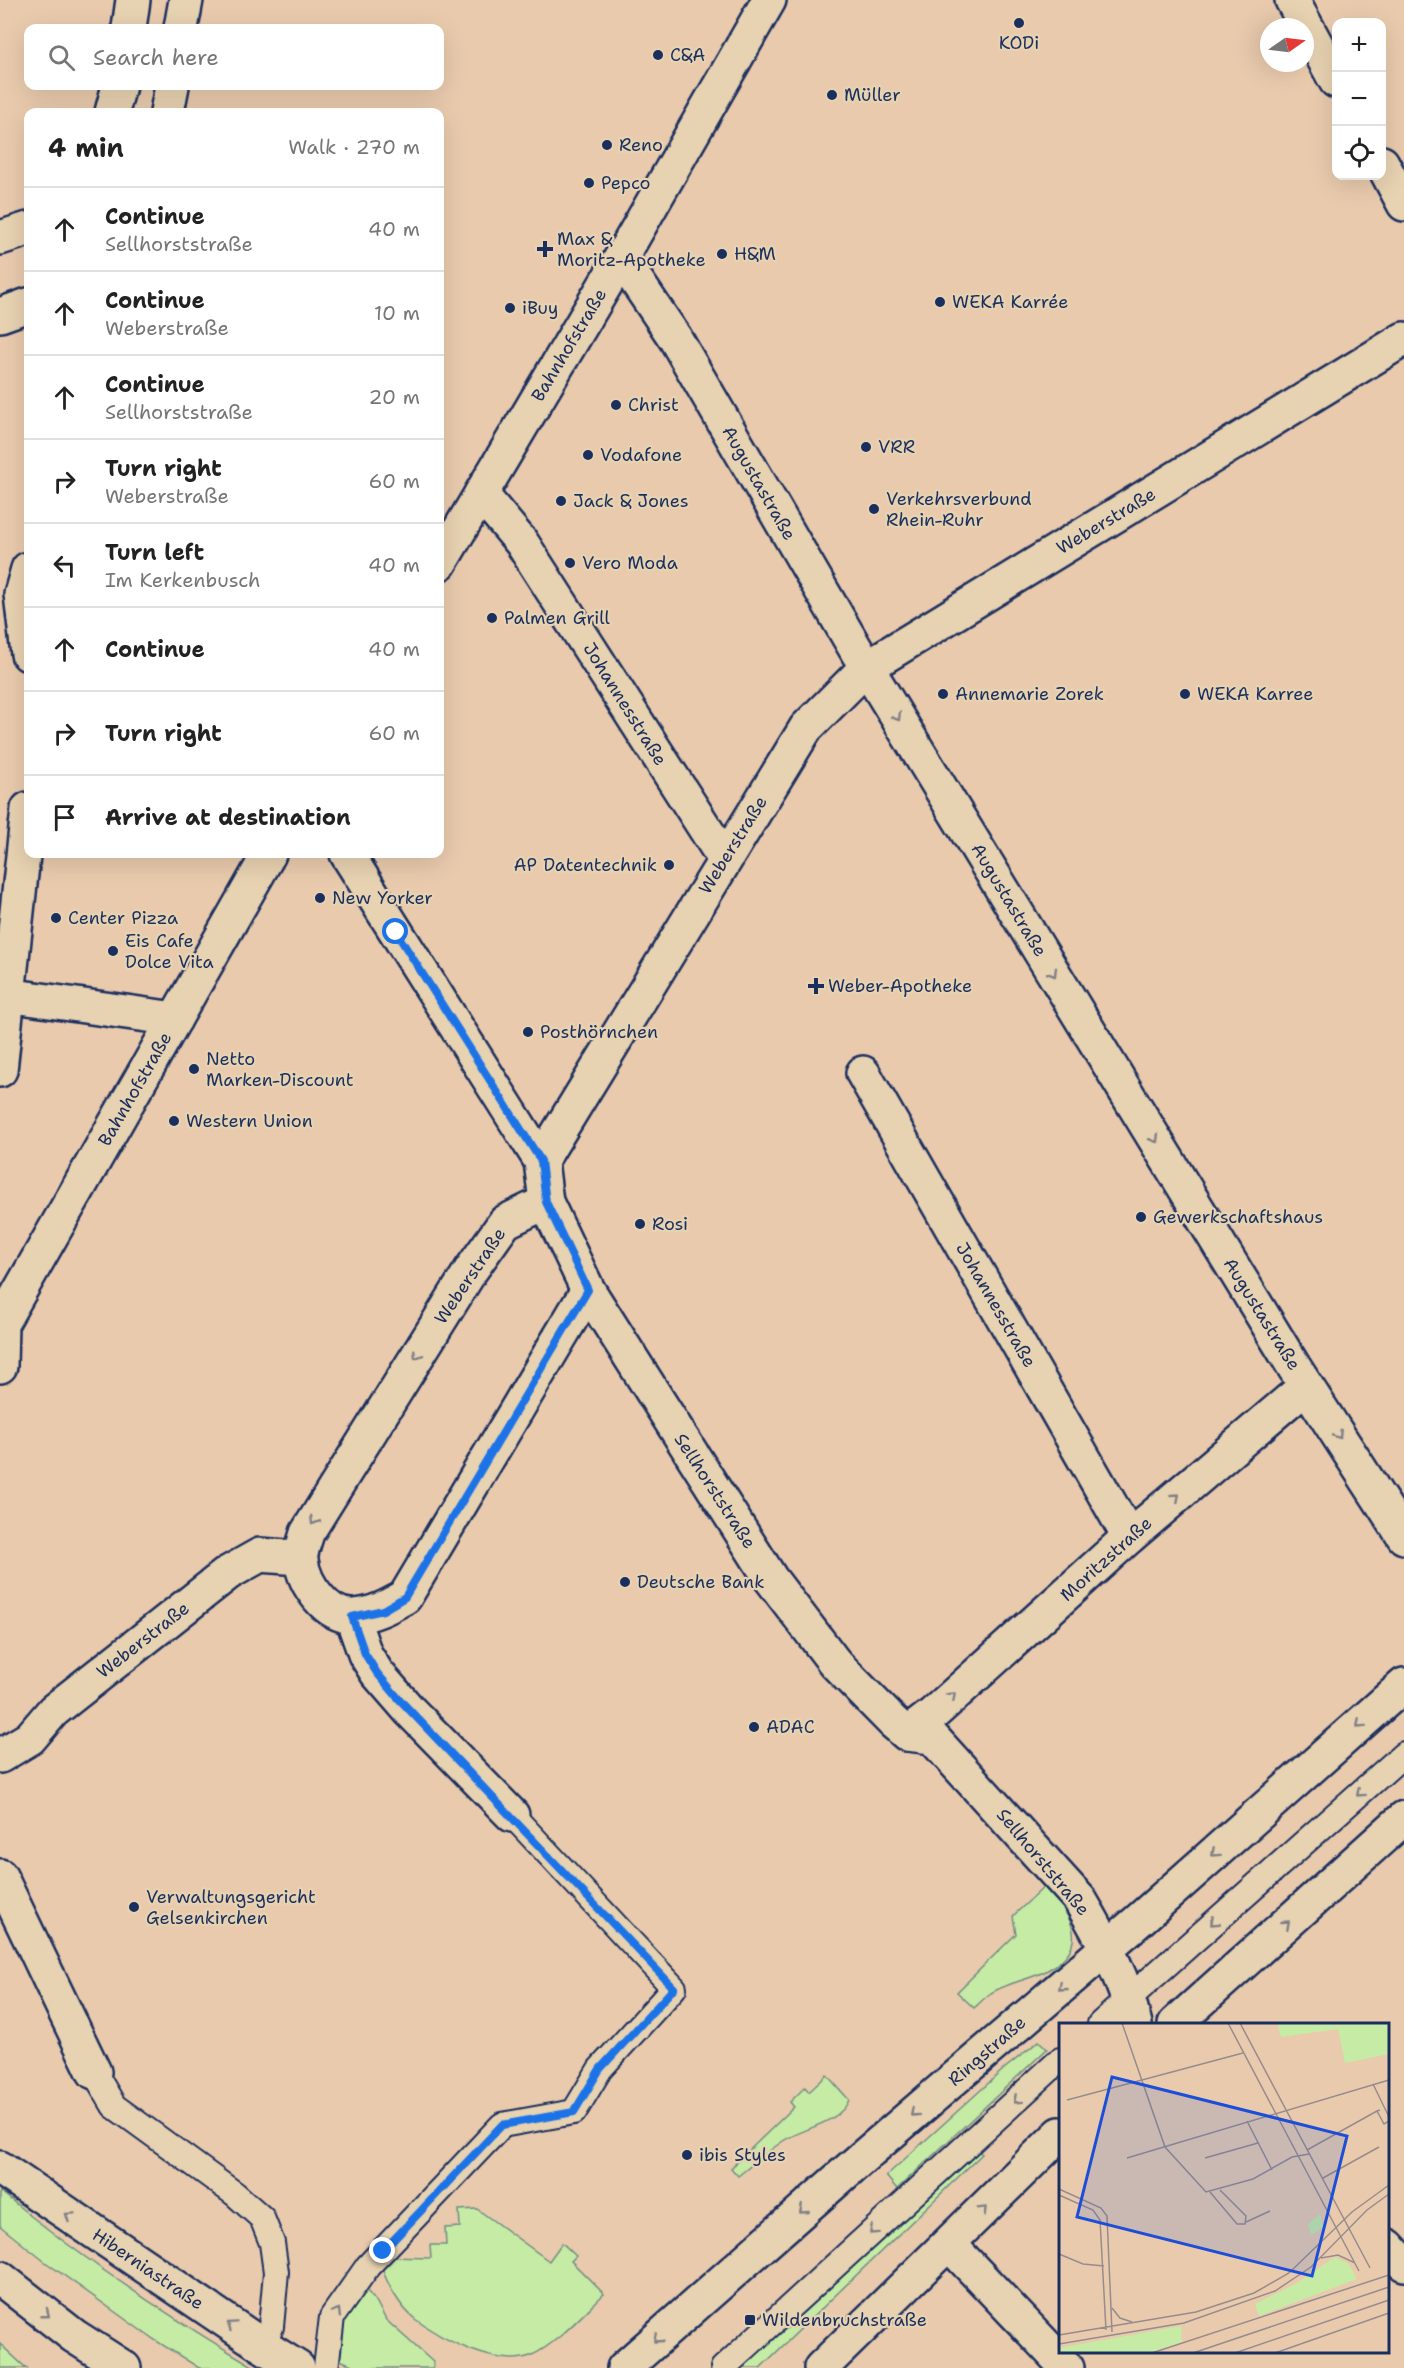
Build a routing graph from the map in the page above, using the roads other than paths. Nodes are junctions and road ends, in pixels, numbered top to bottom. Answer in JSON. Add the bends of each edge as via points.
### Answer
{"nodes":[{"id":1,"x":133,"y":0,"type":"edge"},
{"id":2,"x":186,"y":0,"type":"edge"},
{"id":3,"x":769,"y":0,"type":"edge"},
{"id":4,"x":1292,"y":0,"type":"edge"},
{"id":5,"x":130,"y":24,"type":"edge"},
{"id":6,"x":182,"y":24,"type":"edge"},
{"id":7,"x":1332,"y":74,"type":"edge"},
{"id":8,"x":118,"y":90,"type":"edge"},
{"id":9,"x":171,"y":90,"type":"edge"},
{"id":10,"x":113,"y":108,"type":"edge"},
{"id":11,"x":168,"y":108,"type":"edge"},
{"id":12,"x":1386,"y":170,"type":"edge"},
{"id":13,"x":1404,"y":204,"type":"edge"},
{"id":14,"x":24,"y":230,"type":"edge"},
{"id":15,"x":0,"y":238,"type":"edge"},
{"id":16,"x":621,"y":258,"type":"junction"},
{"id":17,"x":24,"y":306,"type":"edge"},
{"id":18,"x":0,"y":315,"type":"edge"},
{"id":19,"x":1404,"y":339,"type":"edge"},
{"id":20,"x":481,"y":494,"type":"junction"},
{"id":21,"x":444,"y":556,"type":"edge"},
{"id":22,"x":24,"y":583,"type":"edge"},
{"id":23,"x":24,"y":620,"type":"edge"},
{"id":24,"x":867,"y":667,"type":"junction"},
{"id":25,"x":24,"y":840,"type":"edge"},
{"id":26,"x":267,"y":858,"type":"edge"},
{"id":27,"x":350,"y":858,"type":"edge"},
{"id":28,"x":724,"y":858,"type":"junction"},
{"id":29,"x":4,"y":995,"type":"edge"},
{"id":30,"x":175,"y":1019,"type":"junction"},
{"id":31,"x":0,"y":1070,"type":"edge"},
{"id":32,"x":863,"y":1073,"type":"dead end"},
{"id":33,"x":541,"y":1161,"type":"junction"},
{"id":34,"x":546,"y":1202,"type":"junction"},
{"id":35,"x":588,"y":1290,"type":"junction"},
{"id":36,"x":1,"y":1323,"type":"edge"},
{"id":37,"x":0,"y":1366,"type":"edge"},
{"id":38,"x":1306,"y":1386,"type":"junction"},
{"id":39,"x":1129,"y":1537,"type":"junction"},
{"id":40,"x":1404,"y":1537,"type":"edge"},
{"id":41,"x":300,"y":1558,"type":"junction"},
{"id":42,"x":352,"y":1617,"type":"junction"},
{"id":43,"x":1404,"y":1685,"type":"edge"},
{"id":44,"x":907,"y":1734,"type":"junction"},
{"id":45,"x":1404,"y":1754,"type":"edge"},
{"id":46,"x":0,"y":1756,"type":"edge"},
{"id":47,"x":512,"y":1815,"type":"joint"},
{"id":48,"x":1404,"y":1818,"type":"edge"},
{"id":49,"x":0,"y":1876,"type":"edge"},
{"id":50,"x":1106,"y":1949,"type":"junction"},
{"id":51,"x":1132,"y":2011,"type":"edge"},
{"id":52,"x":1105,"y":2023,"type":"edge"},
{"id":53,"x":1181,"y":2023,"type":"edge"},
{"id":54,"x":1059,"y":2061,"type":"edge"},
{"id":55,"x":94,"y":2072,"type":"joint"},
{"id":56,"x":1059,"y":2135,"type":"edge"},
{"id":57,"x":0,"y":2168,"type":"edge"},
{"id":58,"x":949,"y":2244,"type":"junction"},
{"id":59,"x":1389,"y":2247,"type":"edge"},
{"id":60,"x":1404,"y":2264,"type":"edge"},
{"id":61,"x":0,"y":2278,"type":"edge"},
{"id":62,"x":263,"y":2346,"type":"junction"},
{"id":63,"x":124,"y":2368,"type":"edge"},
{"id":64,"x":298,"y":2368,"type":"edge"},
{"id":65,"x":326,"y":2368,"type":"edge"},
{"id":66,"x":624,"y":2368,"type":"edge"},
{"id":67,"x":723,"y":2368,"type":"edge"},
{"id":68,"x":821,"y":2368,"type":"edge"},
{"id":69,"x":1067,"y":2368,"type":"edge"}],
"edges":[{"from":1,"to":5,"type":"street"},
{"from":2,"to":6,"type":"street"},
{"from":3,"to":16,"type":"street","name":"Bahnhofstraße"},
{"from":4,"to":7,"type":"street"},
{"from":8,"to":10,"type":"street"},
{"from":9,"to":11,"type":"street"},
{"from":12,"to":13,"type":"street"},
{"from":14,"to":15,"type":"street"},
{"from":16,"to":20,"type":"street","name":"Bahnhofstraße"},
{"from":16,"to":24,"type":"street","name":"Augustastraße","via":[[675,338]]},
{"from":17,"to":18,"type":"street"},
{"from":19,"to":24,"type":"street","name":"Weberstraße"},
{"from":20,"to":21,"type":"street","name":"Bahnhofstraße"},
{"from":20,"to":28,"type":"street","name":"Johannesstraße","via":[[522,543]]},
{"from":22,"to":23,"type":"street"},
{"from":24,"to":28,"type":"street","name":"Weberstraße","via":[[806,728]]},
{"from":24,"to":38,"type":"street","name":"Augustastraße","one_way":true},
{"from":25,"to":29,"type":"street"},
{"from":26,"to":30,"type":"street","name":"Bahnhofstraße"},
{"from":27,"to":33,"type":"street"},
{"from":28,"to":33,"type":"street","name":"Weberstraße"},
{"from":29,"to":30,"type":"street"},
{"from":29,"to":31,"type":"street"},
{"from":30,"to":36,"type":"street","name":"Bahnhofstraße"},
{"from":32,"to":39,"type":"street","name":"Johannesstraße"},
{"from":33,"to":34,"type":"street"},
{"from":34,"to":35,"type":"street","name":"Sellhorststraße"},
{"from":34,"to":41,"type":"street","name":"Weberstraße","one_way":true,"via":[[505,1222],[471,1270],[307,1533]]},
{"from":35,"to":42,"type":"street","via":[[405,1597],[383,1610]]},
{"from":35,"to":44,"type":"street","name":"Sellhorststraße","via":[[771,1579],[835,1664]]},
{"from":36,"to":37,"type":"street"},
{"from":39,"to":38,"type":"street","name":"Moritzstraße","one_way":true},
{"from":38,"to":40,"type":"street","name":"Augustastraße","one_way":true},
{"from":44,"to":39,"type":"street","name":"Moritzstraße","one_way":true},
{"from":41,"to":42,"type":"street","via":[[310,1586],[327,1607]]},
{"from":41,"to":46,"type":"street","name":"Weberstraße","via":[[260,1555],[228,1573],[53,1712],[30,1738]]},
{"from":42,"to":47,"type":"street","via":[[365,1654],[377,1673]]},
{"from":43,"to":50,"type":"street","name":"Ringstraße","one_way":true},
{"from":44,"to":50,"type":"street","name":"Sellhorststraße","via":[[932,1737],[1080,1900]]},
{"from":45,"to":51,"type":"lane","one_way":true},
{"from":65,"to":47,"type":"lane","one_way":true,"via":[[332,2317],[362,2275],[502,2125],[574,2112],[600,2069],[674,1988]]},
{"from":53,"to":48,"type":"street","one_way":true},
{"from":49,"to":55,"type":"street"},
{"from":50,"to":51,"type":"street","name":"Sellhorststraße"},
{"from":50,"to":66,"type":"street","name":"Ringstraße","one_way":true},
{"from":51,"to":52,"type":"lane"},
{"from":54,"to":67,"type":"lane","one_way":true},
{"from":55,"to":62,"type":"lane","via":[[114,2106],[262,2218],[272,2242],[276,2272],[271,2327]]},
{"from":58,"to":56,"type":"street","one_way":true},
{"from":62,"to":57,"type":"street","name":"Hiberniastraße","one_way":true},
{"from":58,"to":68,"type":"street"},
{"from":58,"to":69,"type":"street"},
{"from":59,"to":60,"type":"street"},
{"from":61,"to":63,"type":"street","one_way":true,"via":[[74,2337]]},
{"from":62,"to":64,"type":"street","name":"Hiberniastraße"}]}
